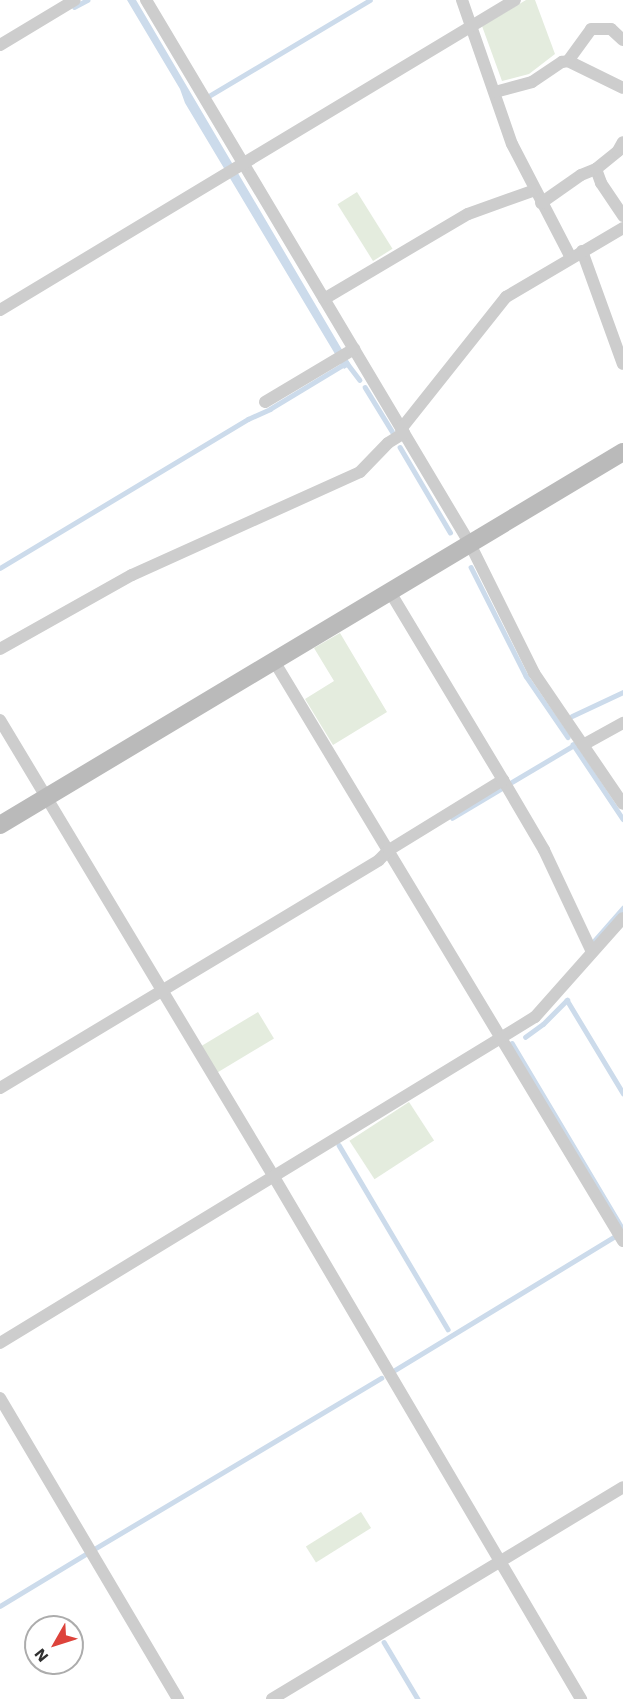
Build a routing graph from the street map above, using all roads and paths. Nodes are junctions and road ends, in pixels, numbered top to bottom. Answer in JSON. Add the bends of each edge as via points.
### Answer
{"nodes":[{"id":1,"x":75,"y":0,"type":"edge"},
{"id":2,"x":146,"y":0,"type":"edge"},
{"id":3,"x":462,"y":0,"type":"edge"},
{"id":4,"x":515,"y":0,"type":"edge"},
{"id":5,"x":473,"y":27,"type":"junction"},
{"id":6,"x":623,"y":40,"type":"edge"},
{"id":7,"x":0,"y":45,"type":"edge"},
{"id":8,"x":568,"y":61,"type":"junction"},
{"id":9,"x":623,"y":88,"type":"edge"},
{"id":10,"x":495,"y":92,"type":"junction"},
{"id":11,"x":623,"y":142,"type":"edge"},
{"id":12,"x":236,"y":168,"type":"junction"},
{"id":13,"x":596,"y":169,"type":"junction"},
{"id":14,"x":535,"y":190,"type":"junction"},
{"id":15,"x":541,"y":203,"type":"junction"},
{"id":16,"x":623,"y":216,"type":"edge"},
{"id":17,"x":623,"y":228,"type":"edge"},
{"id":18,"x":582,"y":251,"type":"junction"},
{"id":19,"x":571,"y":258,"type":"junction"},
{"id":20,"x":324,"y":299,"type":"junction"},
{"id":21,"x":0,"y":310,"type":"edge"},
{"id":22,"x":352,"y":351,"type":"junction"},
{"id":23,"x":623,"y":364,"type":"edge"},
{"id":24,"x":265,"y":402,"type":"dead end"},
{"id":25,"x":403,"y":431,"type":"junction"},
{"id":26,"x":623,"y":452,"type":"edge"},
{"id":27,"x":470,"y":544,"type":"junction"},
{"id":28,"x":390,"y":592,"type":"junction"},
{"id":29,"x":0,"y":649,"type":"edge"},
{"id":30,"x":274,"y":660,"type":"junction"},
{"id":31,"x":0,"y":720,"type":"edge"},
{"id":32,"x":623,"y":723,"type":"edge"},
{"id":33,"x":583,"y":745,"type":"junction"},
{"id":34,"x":503,"y":780,"type":"junction"},
{"id":35,"x":46,"y":797,"type":"junction"},
{"id":36,"x":623,"y":804,"type":"edge"},
{"id":37,"x":0,"y":825,"type":"edge"},
{"id":38,"x":388,"y":850,"type":"junction"},
{"id":39,"x":623,"y":918,"type":"edge"},
{"id":40,"x":592,"y":952,"type":"junction"},
{"id":41,"x":162,"y":991,"type":"junction"},
{"id":42,"x":503,"y":1039,"type":"junction"},
{"id":43,"x":0,"y":1088,"type":"edge"},
{"id":44,"x":274,"y":1177,"type":"junction"},
{"id":45,"x":623,"y":1241,"type":"edge"},
{"id":46,"x":0,"y":1343,"type":"edge"},
{"id":47,"x":0,"y":1398,"type":"edge"},
{"id":48,"x":623,"y":1487,"type":"edge"},
{"id":49,"x":500,"y":1563,"type":"junction"},
{"id":50,"x":178,"y":1699,"type":"edge"},
{"id":51,"x":272,"y":1699,"type":"edge"},
{"id":52,"x":581,"y":1699,"type":"edge"}],
"edges":[{"from":1,"to":7,"type":"street"},
{"from":2,"to":12,"type":"street"},
{"from":3,"to":5,"type":"street"},
{"from":4,"to":5,"type":"street"},
{"from":5,"to":10,"type":"street"},
{"from":5,"to":12,"type":"street"},
{"from":6,"to":8,"type":"street","via":[[611,29],[591,29]]},
{"from":8,"to":9,"type":"street"},
{"from":8,"to":10,"type":"street","via":[[532,82]]},
{"from":10,"to":14,"type":"street","via":[[512,144]]},
{"from":11,"to":13,"type":"street"},
{"from":12,"to":20,"type":"street"},
{"from":12,"to":21,"type":"street"},
{"from":13,"to":15,"type":"street"},
{"from":13,"to":16,"type":"street"},
{"from":14,"to":15,"type":"street"},
{"from":14,"to":20,"type":"street","via":[[468,214]]},
{"from":15,"to":19,"type":"street"},
{"from":17,"to":18,"type":"street"},
{"from":18,"to":19,"type":"street"},
{"from":18,"to":23,"type":"street"},
{"from":19,"to":25,"type":"street","via":[[506,297]]},
{"from":20,"to":22,"type":"street"},
{"from":22,"to":24,"type":"street"},
{"from":22,"to":25,"type":"street"},
{"from":25,"to":27,"type":"street"},
{"from":25,"to":29,"type":"street","via":[[360,472],[132,575]]},
{"from":26,"to":27,"type":"street"},
{"from":27,"to":28,"type":"street"},
{"from":27,"to":33,"type":"street","via":[[534,673]]},
{"from":28,"to":30,"type":"street"},
{"from":28,"to":34,"type":"street"},
{"from":30,"to":35,"type":"street"},
{"from":30,"to":38,"type":"street"},
{"from":31,"to":35,"type":"street"},
{"from":32,"to":33,"type":"street"},
{"from":33,"to":36,"type":"street"},
{"from":34,"to":38,"type":"street"},
{"from":34,"to":40,"type":"street","via":[[544,850]]},
{"from":35,"to":37,"type":"street"},
{"from":35,"to":41,"type":"street"},
{"from":38,"to":41,"type":"street","via":[[379,860]]},
{"from":38,"to":42,"type":"street"},
{"from":39,"to":40,"type":"street"},
{"from":40,"to":42,"type":"street","via":[[535,1017]]},
{"from":41,"to":43,"type":"street"},
{"from":41,"to":44,"type":"street"},
{"from":42,"to":44,"type":"street"},
{"from":42,"to":45,"type":"street"},
{"from":44,"to":46,"type":"street"},
{"from":44,"to":49,"type":"street"},
{"from":47,"to":50,"type":"street"},
{"from":48,"to":49,"type":"street"},
{"from":49,"to":51,"type":"street"},
{"from":49,"to":52,"type":"street"}]}
